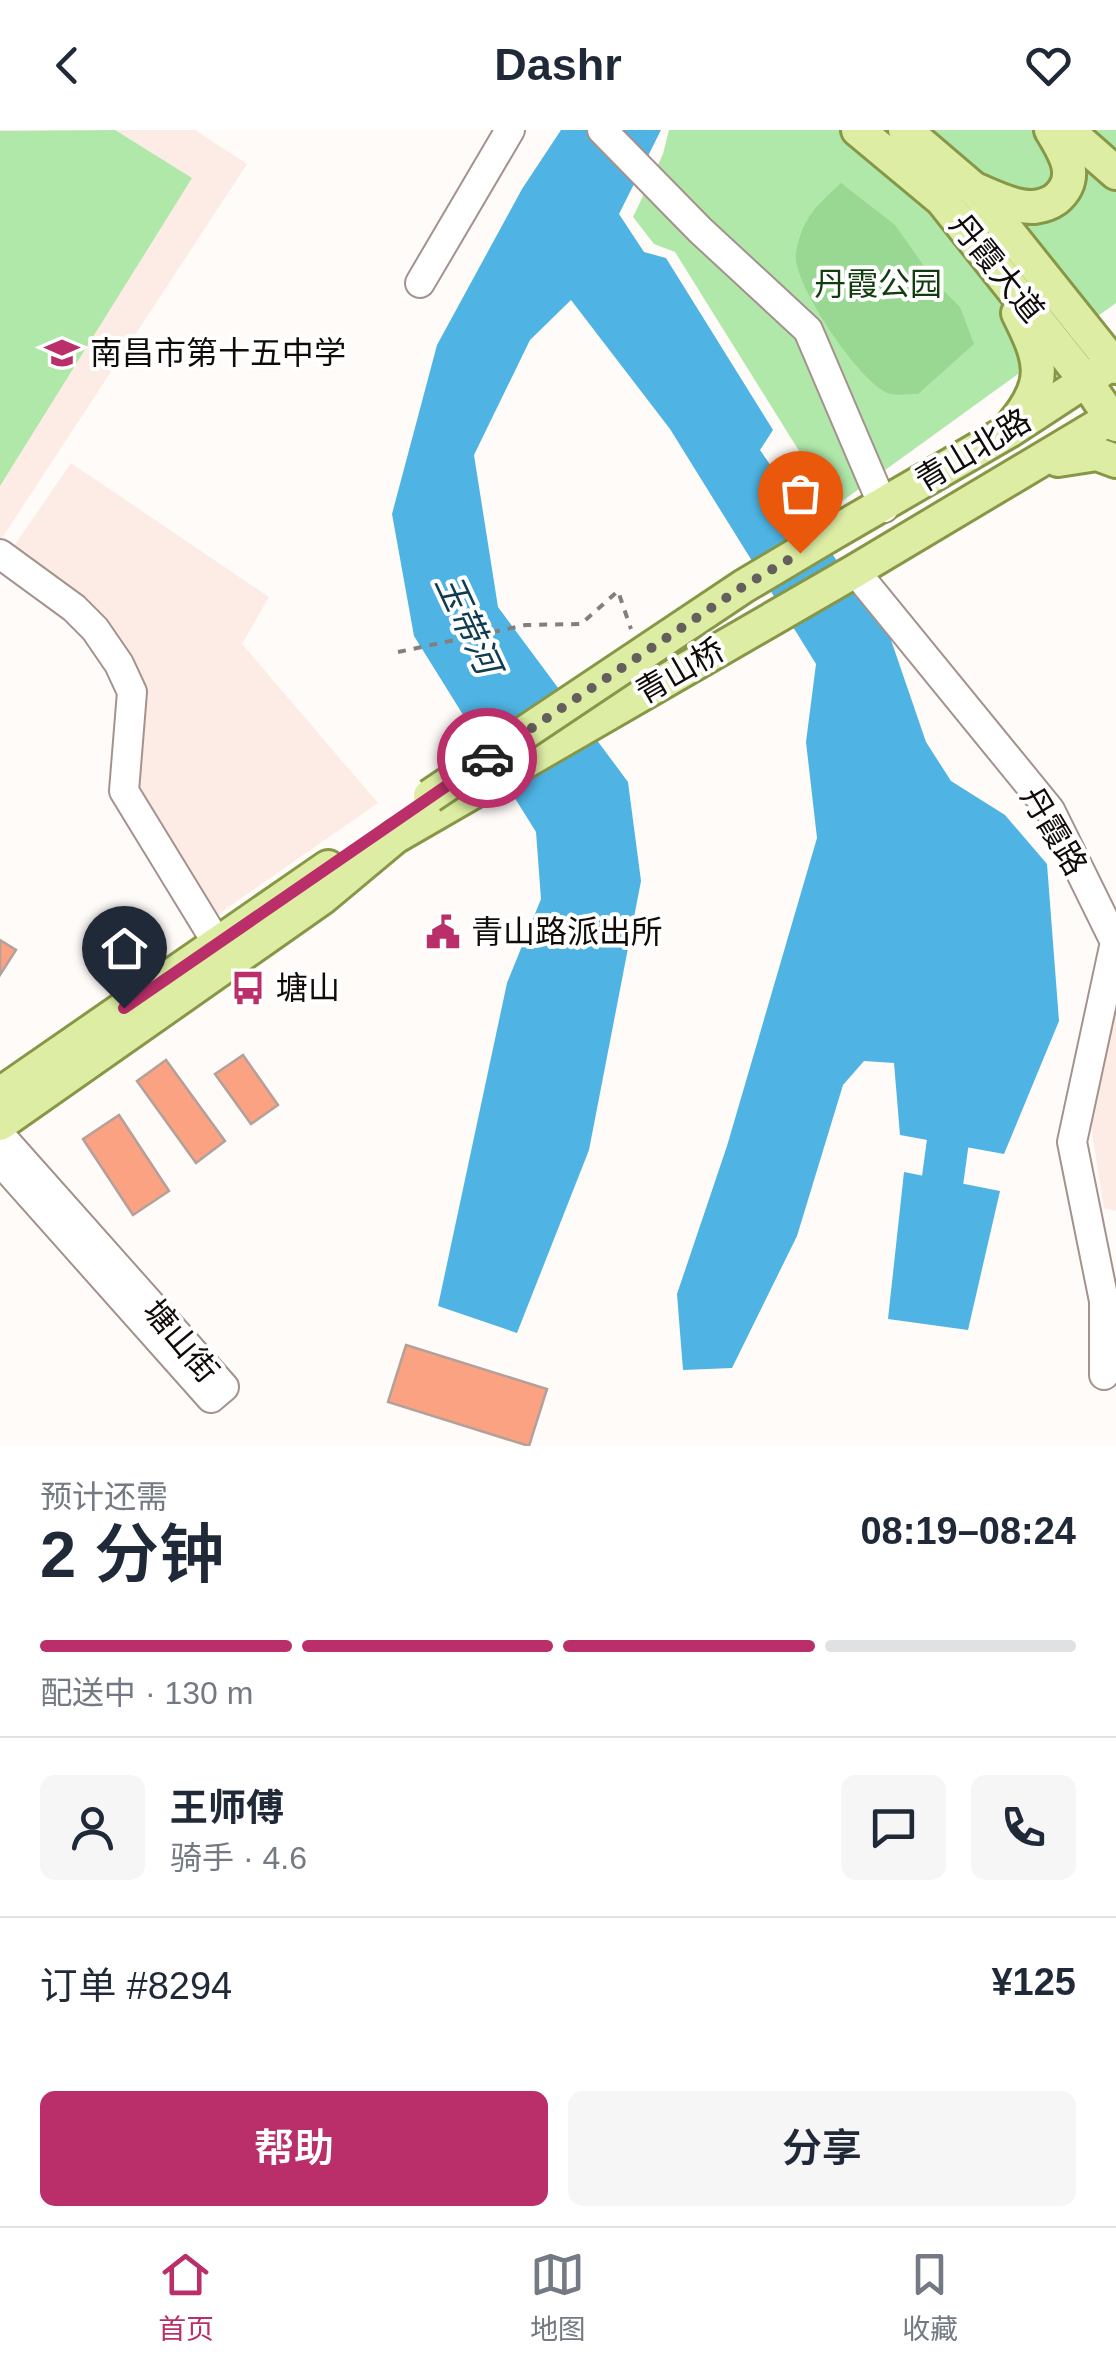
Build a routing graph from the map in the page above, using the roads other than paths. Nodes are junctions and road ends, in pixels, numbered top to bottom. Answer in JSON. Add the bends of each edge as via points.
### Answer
{"nodes":[{"id":1,"x":510,"y":130,"type":"edge"},
{"id":2,"x":602,"y":130,"type":"edge"},
{"id":3,"x":858,"y":130,"type":"edge"},
{"id":4,"x":905,"y":130,"type":"edge"},
{"id":5,"x":1051,"y":130,"type":"edge"},
{"id":6,"x":1067,"y":130,"type":"edge"},
{"id":7,"x":1100,"y":130,"type":"edge"},
{"id":8,"x":1116,"y":144,"type":"edge"},
{"id":9,"x":1116,"y":173,"type":"edge"},
{"id":10,"x":974,"y":189,"type":"junction"},
{"id":11,"x":994,"y":266,"type":"junction"},
{"id":12,"x":420,"y":283,"type":"dead end"},
{"id":13,"x":1108,"y":368,"type":"edge"},
{"id":14,"x":1114,"y":419,"type":"edge"},
{"id":15,"x":1008,"y":430,"type":"junction"},
{"id":16,"x":1116,"y":462,"type":"edge"},
{"id":17,"x":1034,"y":466,"type":"junction"},
{"id":18,"x":883,"y":505,"type":"junction"},
{"id":19,"x":828,"y":536,"type":"joint"},
{"id":20,"x":0,"y":554,"type":"edge"},
{"id":21,"x":856,"y":572,"type":"junction"},
{"id":22,"x":442,"y":799,"type":"junction"},
{"id":23,"x":217,"y":944,"type":"junction"},
{"id":24,"x":0,"y":1094,"type":"edge"},
{"id":25,"x":0,"y":1124,"type":"edge"},
{"id":26,"x":0,"y":1135,"type":"edge"},
{"id":27,"x":0,"y":1160,"type":"edge"},
{"id":28,"x":1104,"y":1375,"type":"dead end"}],
"edges":[{"from":1,"to":12,"type":"street"},
{"from":2,"to":18,"type":"street","via":[[808,330]]},
{"from":3,"to":11,"type":"main road","name":"丹霞大道","via":[[942,200]]},
{"from":4,"to":10,"type":"main road","name":"丹霞大道"},
{"from":5,"to":10,"type":"main road","via":[[1071,174],[1050,204],[1032,207]]},
{"from":6,"to":9,"type":"main road"},
{"from":7,"to":8,"type":"main road"},
{"from":10,"to":13,"type":"main road","name":"丹霞大道"},
{"from":11,"to":13,"type":"main road","name":"丹霞大道"},
{"from":11,"to":15,"type":"main road","via":[[1035,348],[1038,379],[1033,400]]},
{"from":13,"to":14,"type":"main road","name":"丹霞大道"},
{"from":13,"to":15,"type":"main road","name":"青山北路"},
{"from":14,"to":17,"type":"main road","name":"青山北路"},
{"from":15,"to":18,"type":"main road","name":"青山北路"},
{"from":16,"to":17,"type":"main road","via":[[1079,454]]},
{"from":17,"to":21,"type":"main road","name":"青山北路"},
{"from":18,"to":19,"type":"main road","name":"青山北路"},
{"from":19,"to":22,"type":"main road","name":"青山桥","bridge":true,"via":[[641,655]]},
{"from":20,"to":23,"type":"street","via":[[74,608],[119,664],[132,692],[124,791]]},
{"from":21,"to":22,"type":"main road","name":"青山桥"},
{"from":21,"to":28,"type":"street","name":"丹霞路","via":[[1050,810],[1114,942],[1072,1142],[1104,1301]]},
{"from":22,"to":23,"type":"main road"},
{"from":22,"to":25,"type":"main road","via":[[322,898]]},
{"from":23,"to":24,"type":"main road"},
{"from":26,"to":27,"type":"street","name":"塘山街","via":[[224,1387],[211,1398]]}]}
